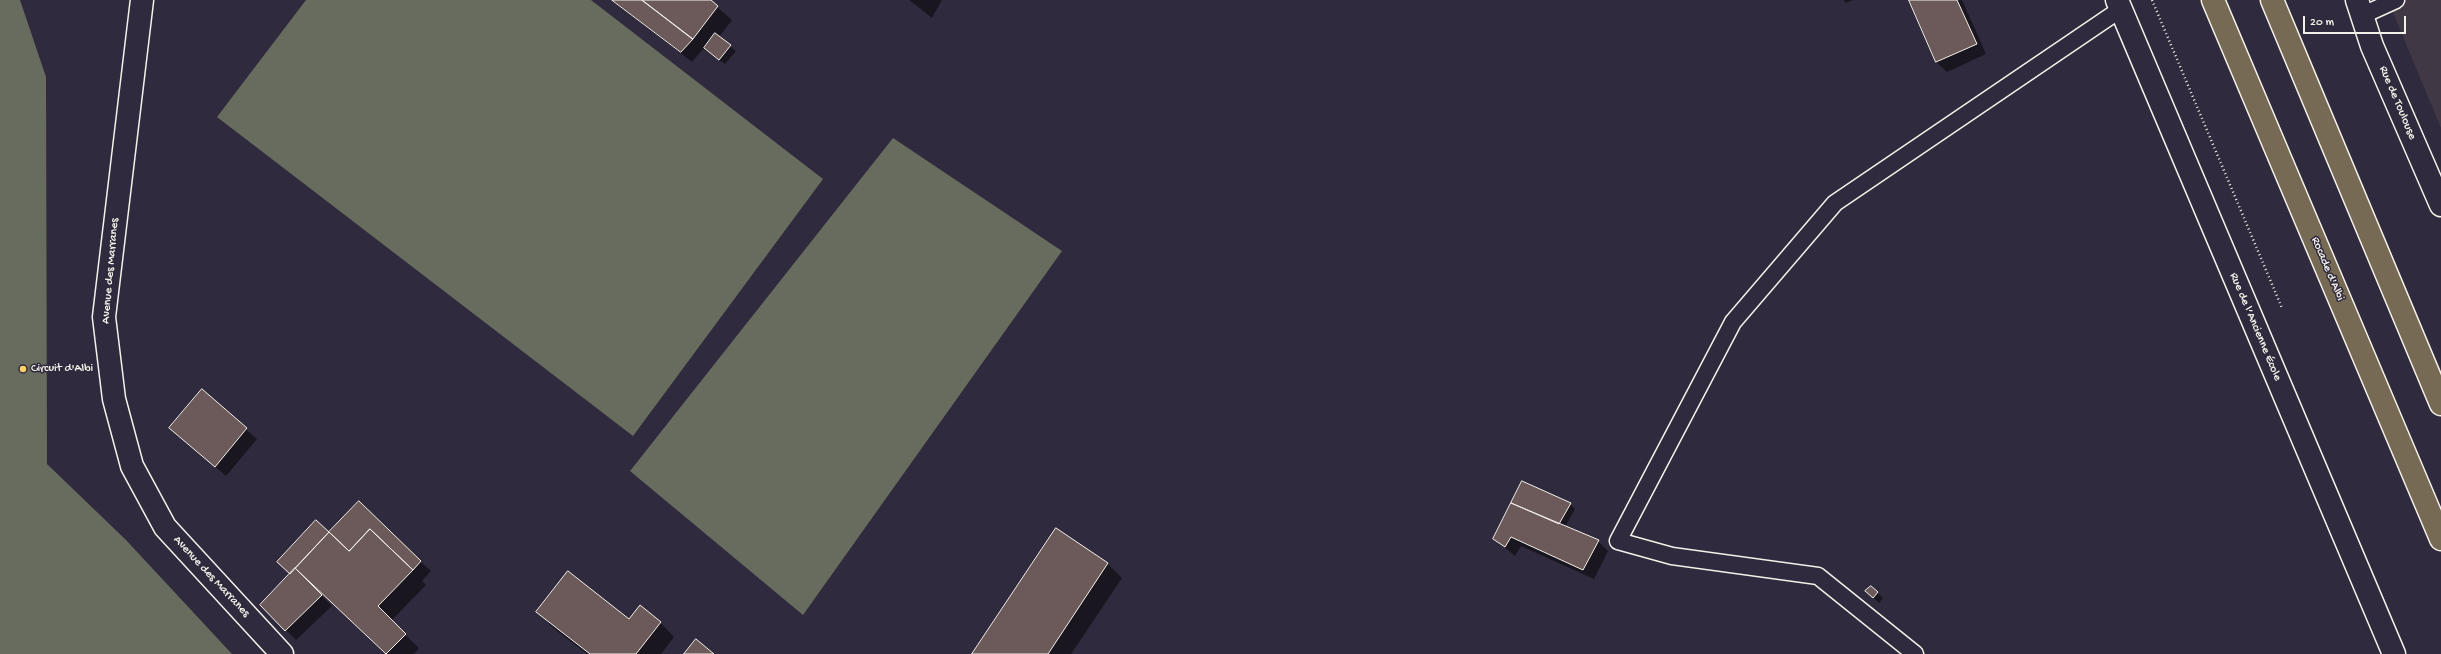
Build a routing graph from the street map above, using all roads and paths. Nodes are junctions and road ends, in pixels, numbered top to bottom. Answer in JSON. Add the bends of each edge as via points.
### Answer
{"nodes":[{"id":1,"x":142,"y":0,"type":"edge"},
{"id":2,"x":2213,"y":0,"type":"edge"},
{"id":3,"x":2272,"y":0,"type":"edge"},
{"id":4,"x":2396,"y":0,"type":"edge"},
{"id":5,"x":2119,"y":4,"type":"edge"},
{"id":6,"x":2360,"y":7,"type":"edge"},
{"id":7,"x":2441,"y":205,"type":"edge"},
{"id":8,"x":2441,"y":404,"type":"edge"},
{"id":9,"x":2441,"y":539,"type":"edge"},
{"id":10,"x":282,"y":654,"type":"edge"},
{"id":11,"x":1915,"y":654,"type":"edge"},
{"id":12,"x":2394,"y":654,"type":"edge"}],
"edges":[{"from":1,"to":10,"type":"street","name":"Avenue des Marranes","via":[[104,317],[114,399],[132,466],[165,527]]},
{"from":2,"to":9,"type":"highway","name":"Rocade d'Albi"},
{"from":3,"to":8,"type":"highway"},
{"from":4,"to":6,"type":"lane"},
{"from":5,"to":11,"type":"lane","via":[[1835,203],[1733,322],[1618,541],[1672,556],[1818,576]]},
{"from":5,"to":12,"type":"street","name":"Rue de l’Ancienne École"},
{"from":6,"to":7,"type":"street","name":"Rue de Toulouse","via":[[2372,46]]}]}
